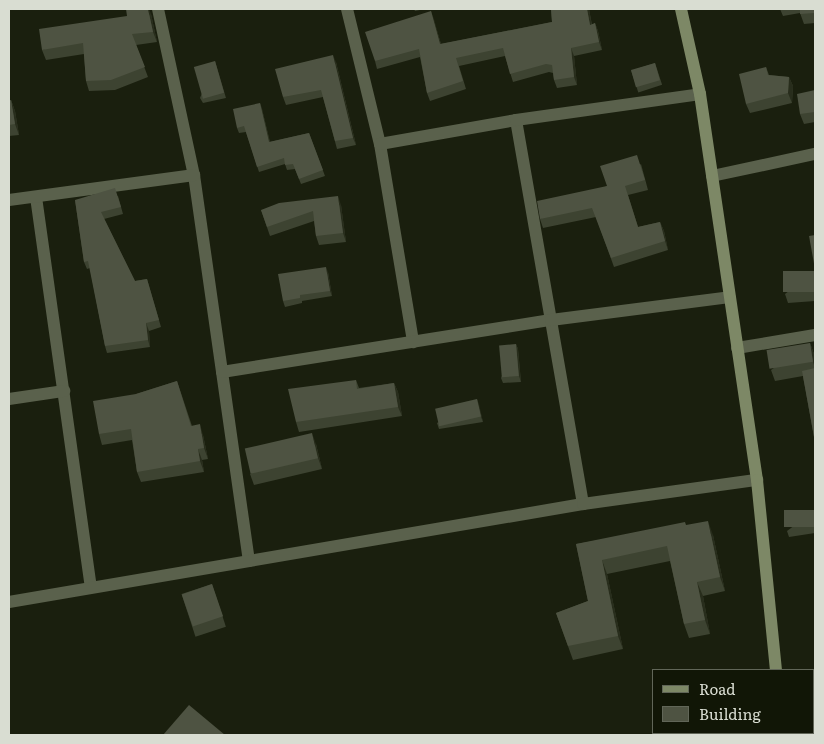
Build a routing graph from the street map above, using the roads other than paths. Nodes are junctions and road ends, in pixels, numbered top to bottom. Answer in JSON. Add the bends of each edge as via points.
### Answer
{"nodes":[{"id":1,"x":158,"y":9,"type":"edge"},
{"id":2,"x":347,"y":9,"type":"edge"},
{"id":3,"x":681,"y":9,"type":"edge"},
{"id":4,"x":700,"y":94,"type":"junction"},
{"id":5,"x":516,"y":120,"type":"junction"},
{"id":6,"x":380,"y":144,"type":"junction"},
{"id":7,"x":815,"y":154,"type":"edge"},
{"id":8,"x":194,"y":175,"type":"junction"},
{"id":9,"x":712,"y":176,"type":"junction"},
{"id":10,"x":36,"y":196,"type":"junction"},
{"id":11,"x":9,"y":200,"type":"edge"},
{"id":12,"x":730,"y":297,"type":"junction"},
{"id":13,"x":551,"y":320,"type":"junction"},
{"id":14,"x":815,"y":335,"type":"edge"},
{"id":15,"x":413,"y":342,"type":"junction"},
{"id":16,"x":738,"y":348,"type":"junction"},
{"id":17,"x":222,"y":372,"type":"junction"},
{"id":18,"x":64,"y":391,"type":"junction"},
{"id":19,"x":9,"y":399,"type":"edge"},
{"id":20,"x":757,"y":480,"type":"junction"},
{"id":21,"x":583,"y":504,"type":"junction"},
{"id":22,"x":249,"y":560,"type":"junction"},
{"id":23,"x":91,"y":588,"type":"junction"},
{"id":24,"x":9,"y":602,"type":"edge"},
{"id":25,"x":776,"y":669,"type":"edge"}],
"edges":[{"from":1,"to":8,"type":"street"},
{"from":2,"to":6,"type":"street"},
{"from":3,"to":4,"type":"street"},
{"from":4,"to":5,"type":"street"},
{"from":4,"to":9,"type":"street"},
{"from":5,"to":6,"type":"street"},
{"from":5,"to":13,"type":"street"},
{"from":6,"to":15,"type":"street"},
{"from":7,"to":9,"type":"street"},
{"from":8,"to":10,"type":"street"},
{"from":8,"to":17,"type":"street"},
{"from":9,"to":12,"type":"street"},
{"from":10,"to":11,"type":"street"},
{"from":10,"to":18,"type":"street"},
{"from":12,"to":13,"type":"street"},
{"from":12,"to":16,"type":"street"},
{"from":13,"to":15,"type":"street"},
{"from":13,"to":21,"type":"street"},
{"from":14,"to":16,"type":"street"},
{"from":15,"to":17,"type":"street"},
{"from":16,"to":20,"type":"street"},
{"from":17,"to":22,"type":"street"},
{"from":18,"to":19,"type":"street"},
{"from":18,"to":23,"type":"street"},
{"from":20,"to":21,"type":"street"},
{"from":20,"to":25,"type":"street"},
{"from":21,"to":22,"type":"street"},
{"from":22,"to":23,"type":"street"},
{"from":23,"to":24,"type":"street"}]}
